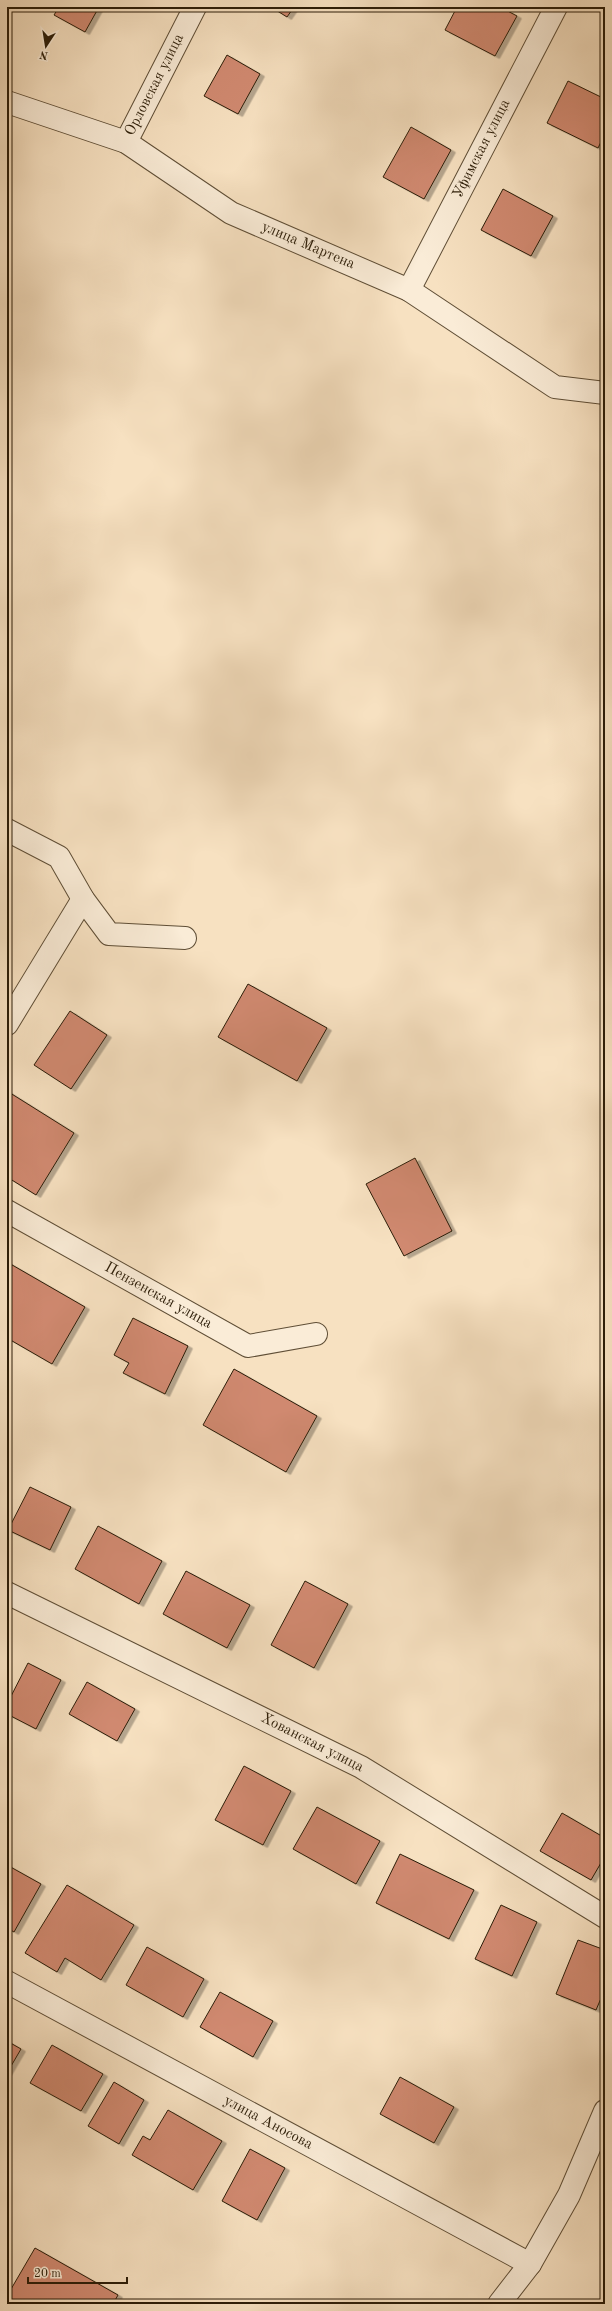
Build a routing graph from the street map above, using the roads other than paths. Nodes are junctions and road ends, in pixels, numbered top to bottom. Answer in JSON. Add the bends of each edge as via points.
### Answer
{"nodes":[{"id":1,"x":195,"y":7,"type":"edge"},
{"id":2,"x":556,"y":7,"type":"edge"},
{"id":3,"x":7,"y":102,"type":"edge"},
{"id":4,"x":126,"y":142,"type":"junction"},
{"id":5,"x":409,"y":290,"type":"junction"},
{"id":6,"x":605,"y":393,"type":"edge"},
{"id":7,"x":7,"y":830,"type":"edge"},
{"id":8,"x":83,"y":900,"type":"junction"},
{"id":9,"x":185,"y":938,"type":"dead end"},
{"id":10,"x":7,"y":1024,"type":"edge"},
{"id":11,"x":7,"y":1211,"type":"edge"},
{"id":12,"x":316,"y":1334,"type":"dead end"},
{"id":13,"x":7,"y":1593,"type":"edge"},
{"id":14,"x":605,"y":1917,"type":"edge"},
{"id":15,"x":7,"y":1982,"type":"edge"},
{"id":16,"x":605,"y":2111,"type":"edge"},
{"id":17,"x":530,"y":2264,"type":"junction"},
{"id":18,"x":498,"y":2304,"type":"edge"}],
"edges":[{"from":1,"to":4,"type":"street","name":"Орловская улица"},
{"from":2,"to":5,"type":"street","name":"Уфимская улица"},
{"from":3,"to":4,"type":"street","name":"улица Мартена"},
{"from":4,"to":5,"type":"street","name":"улица Мартена","via":[[231,213]]},
{"from":5,"to":6,"type":"street","name":"улица Мартена","via":[[555,387]]},
{"from":7,"to":8,"type":"street","via":[[59,857]]},
{"from":8,"to":9,"type":"street","via":[[109,934]]},
{"from":8,"to":10,"type":"street"},
{"from":11,"to":12,"type":"street","name":"Пензенская улица","via":[[248,1346]]},
{"from":13,"to":14,"type":"street","name":"Хованская улица","via":[[361,1767]]},
{"from":15,"to":17,"type":"street","name":"улица Аносова"},
{"from":16,"to":17,"type":"street","via":[[569,2195]]},
{"from":17,"to":18,"type":"street"}]}
